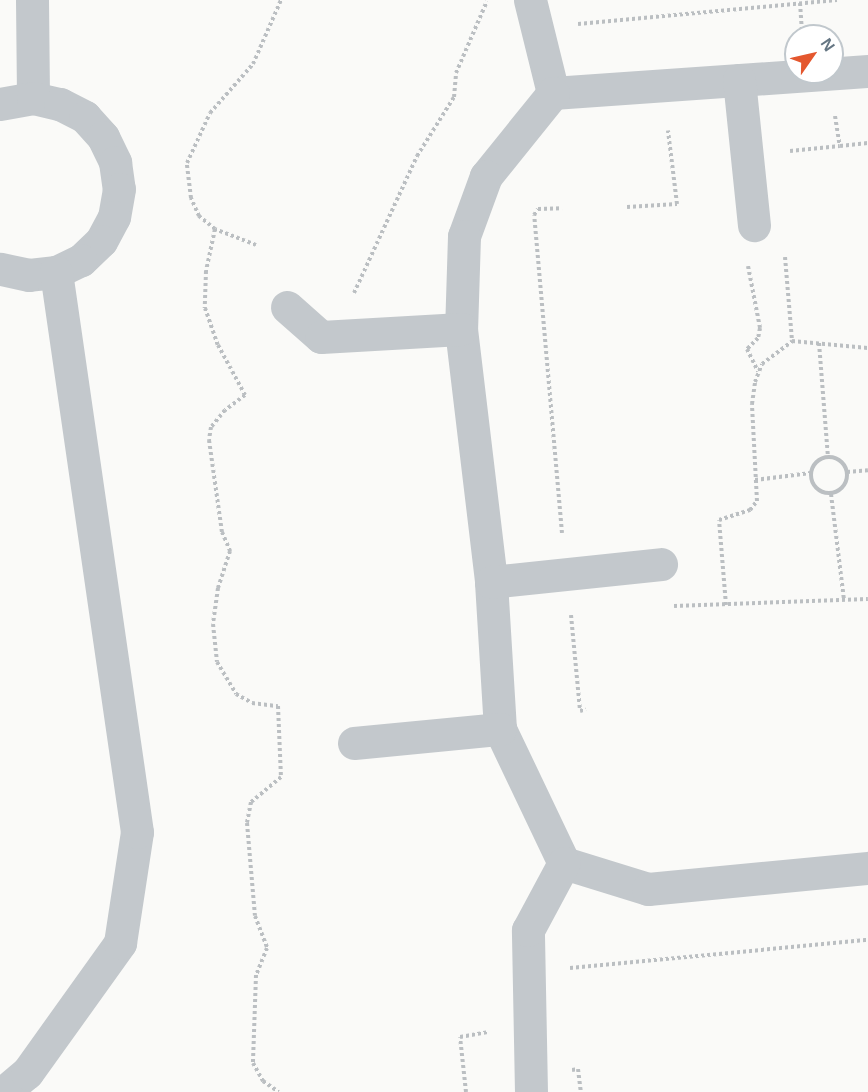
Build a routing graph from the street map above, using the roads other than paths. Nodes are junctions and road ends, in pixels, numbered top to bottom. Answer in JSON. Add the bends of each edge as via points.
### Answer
{"nodes":[{"id":1,"x":32,"y":0,"type":"edge"},
{"id":2,"x":530,"y":0,"type":"edge"},
{"id":3,"x":868,"y":71,"type":"edge"},
{"id":4,"x":739,"y":80,"type":"junction"},
{"id":5,"x":553,"y":93,"type":"junction"},
{"id":6,"x":33,"y":98,"type":"junction"},
{"id":7,"x":0,"y":104,"type":"edge"},
{"id":8,"x":754,"y":225,"type":"dead end"},
{"id":9,"x":0,"y":269,"type":"edge"},
{"id":10,"x":56,"y":272,"type":"junction"},
{"id":11,"x":287,"y":307,"type":"dead end"},
{"id":12,"x":461,"y":329,"type":"junction"},
{"id":13,"x":662,"y":564,"type":"dead end"},
{"id":14,"x":491,"y":582,"type":"junction"},
{"id":15,"x":500,"y":729,"type":"junction"},
{"id":16,"x":354,"y":743,"type":"dead end"},
{"id":17,"x":564,"y":863,"type":"junction"},
{"id":18,"x":868,"y":868,"type":"edge"},
{"id":19,"x":4,"y":1092,"type":"edge"},
{"id":20,"x":531,"y":1092,"type":"edge"}],
"edges":[{"from":1,"to":6,"type":"lane"},
{"from":2,"to":5,"type":"lane"},
{"from":3,"to":4,"type":"lane"},
{"from":4,"to":5,"type":"lane"},
{"from":4,"to":8,"type":"lane"},
{"from":5,"to":12,"type":"lane","via":[[486,176],[464,236]]},
{"from":6,"to":7,"type":"lane"},
{"from":6,"to":10,"type":"lane","via":[[60,104],[85,117],[103,137],[117,171],[119,189],[114,216],[101,241],[81,260]]},
{"from":9,"to":10,"type":"lane","via":[[29,275]]},
{"from":10,"to":19,"type":"lane","via":[[137,832],[120,943],[27,1073]]},
{"from":11,"to":12,"type":"lane","via":[[321,337]]},
{"from":12,"to":14,"type":"lane"},
{"from":13,"to":14,"type":"lane"},
{"from":14,"to":15,"type":"lane"},
{"from":15,"to":16,"type":"lane"},
{"from":15,"to":17,"type":"lane"},
{"from":17,"to":18,"type":"lane","via":[[648,889]]},
{"from":17,"to":20,"type":"lane","via":[[528,930]]}]}
